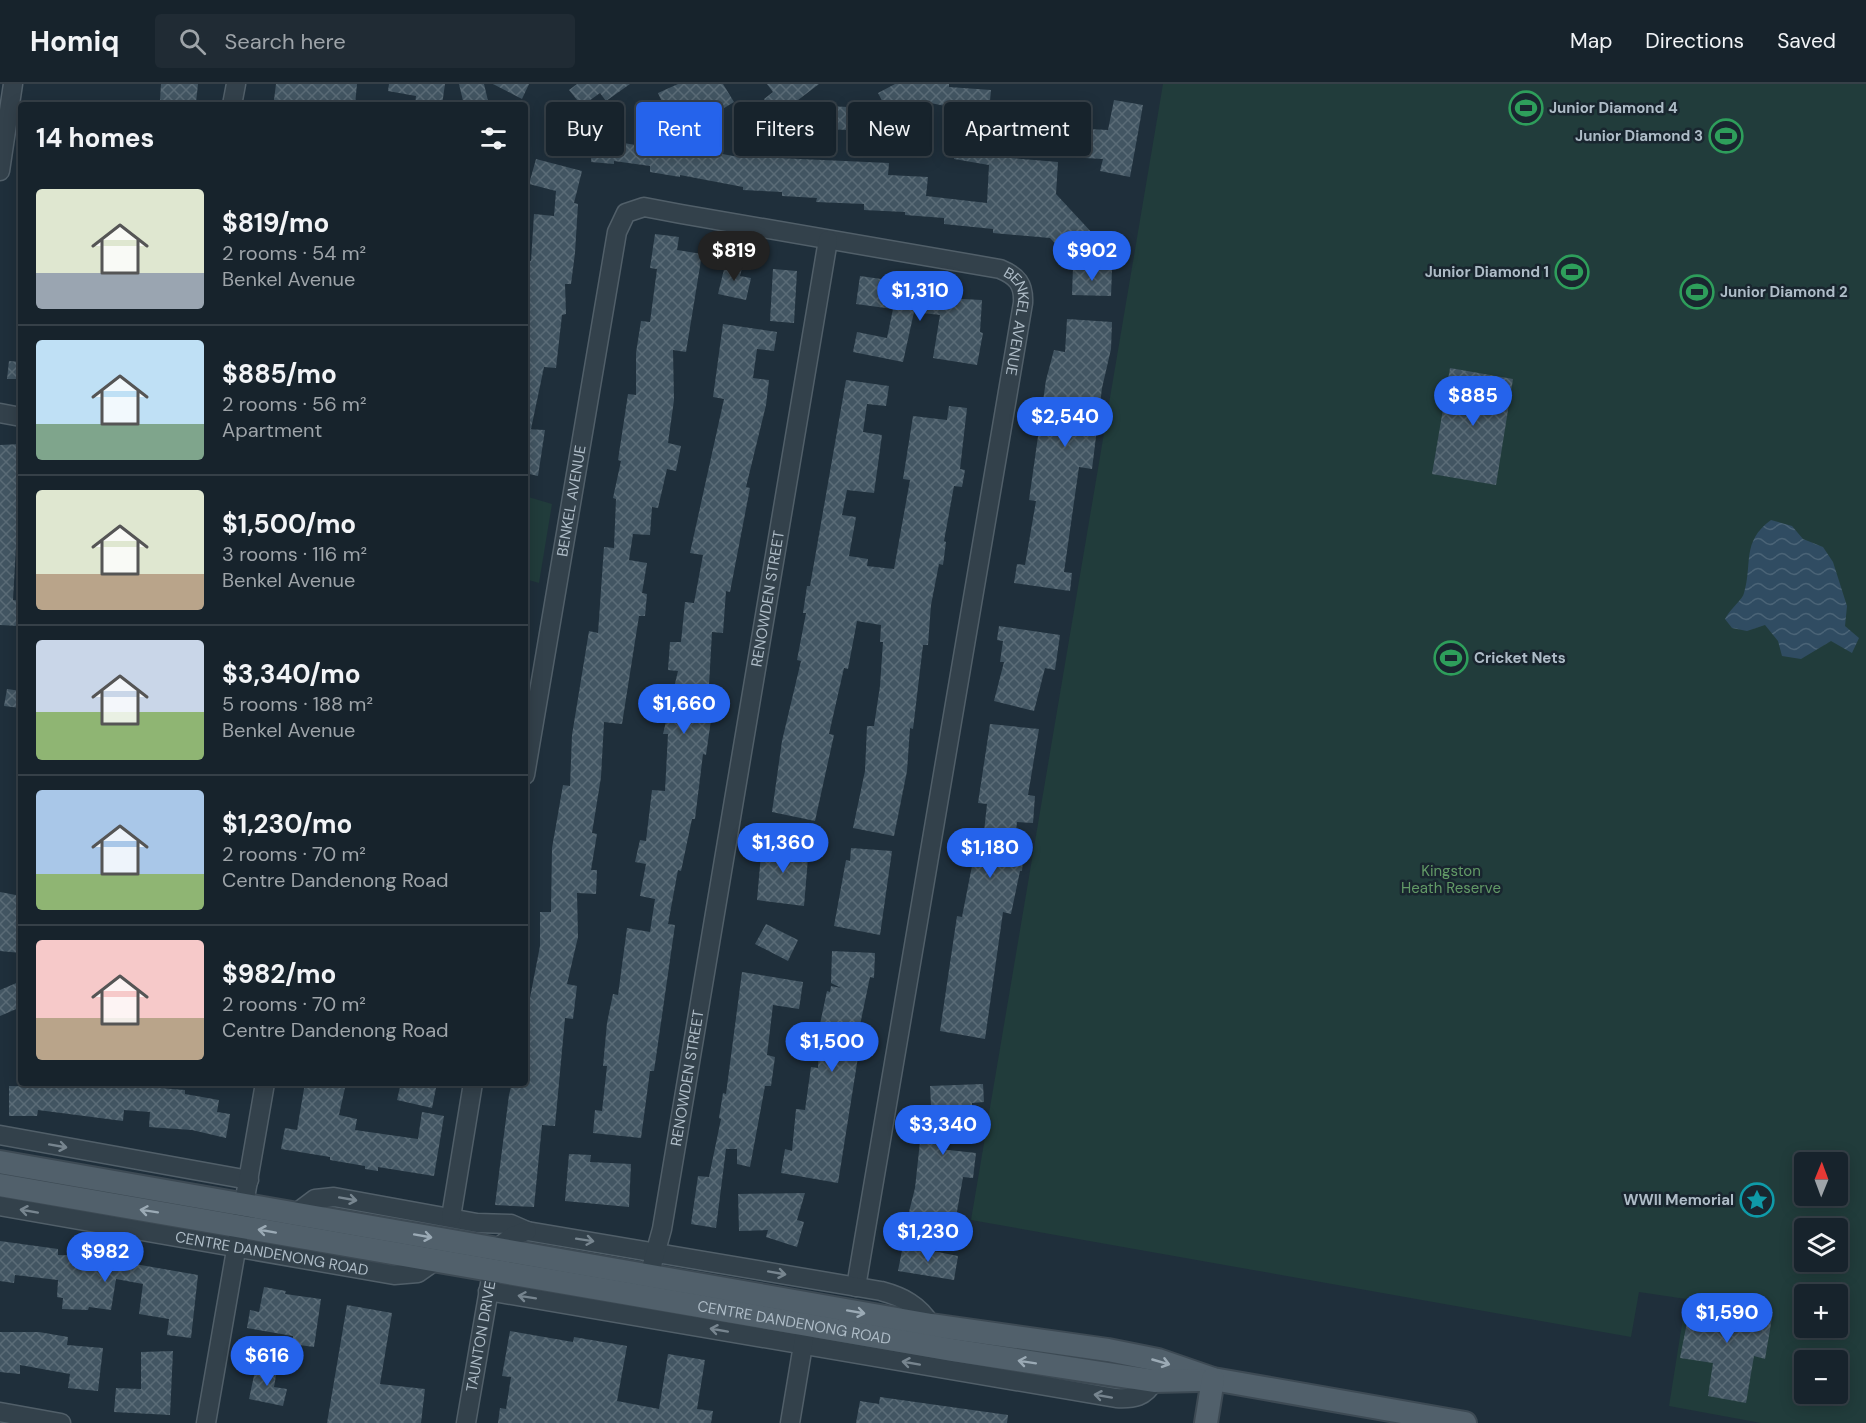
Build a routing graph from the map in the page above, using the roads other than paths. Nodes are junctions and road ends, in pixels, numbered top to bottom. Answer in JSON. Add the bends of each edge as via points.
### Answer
{"nodes":[{"id":1,"x":13,"y":84,"type":"edge"},
{"id":2,"x":236,"y":84,"type":"edge"},
{"id":3,"x":233,"y":102,"type":"edge"},
{"id":4,"x":0,"y":171,"type":"edge"},
{"id":5,"x":828,"y":240,"type":"junction"},
{"id":6,"x":0,"y":413,"type":"edge"},
{"id":7,"x":18,"y":416,"type":"edge"},
{"id":8,"x":528,"y":758,"type":"edge"},
{"id":9,"x":265,"y":1086,"type":"edge"},
{"id":10,"x":473,"y":1086,"type":"edge"},
{"id":11,"x":0,"y":1135,"type":"edge"},
{"id":12,"x":0,"y":1162,"type":"edge"},
{"id":13,"x":249,"y":1180,"type":"junction"},
{"id":14,"x":0,"y":1185,"type":"edge"},
{"id":15,"x":0,"y":1206,"type":"edge"},
{"id":16,"x":295,"y":1214,"type":"junction"},
{"id":17,"x":451,"y":1217,"type":"junction"},
{"id":18,"x":241,"y":1226,"type":"junction"},
{"id":19,"x":527,"y":1231,"type":"junction"},
{"id":20,"x":656,"y":1252,"type":"junction"},
{"id":21,"x":492,"y":1270,"type":"junction"},
{"id":22,"x":649,"y":1276,"type":"junction"},
{"id":23,"x":856,"y":1287,"type":"junction"},
{"id":24,"x":806,"y":1325,"type":"junction"},
{"id":25,"x":931,"y":1325,"type":"junction"},
{"id":26,"x":1213,"y":1379,"type":"junction"},
{"id":27,"x":0,"y":1412,"type":"edge"},
{"id":28,"x":61,"y":1423,"type":"edge"},
{"id":29,"x":206,"y":1423,"type":"edge"},
{"id":30,"x":466,"y":1423,"type":"edge"},
{"id":31,"x":790,"y":1423,"type":"edge"},
{"id":32,"x":1206,"y":1423,"type":"edge"},
{"id":33,"x":1465,"y":1423,"type":"edge"}],
"edges":[{"from":1,"to":4,"type":"street"},
{"from":2,"to":3,"type":"street"},
{"from":5,"to":8,"type":"street","name":"BENKEL AVENUE","via":[[644,207],[631,210],[621,219]]},
{"from":5,"to":20,"type":"street","name":"RENOWDEN STREET"},
{"from":5,"to":23,"type":"street","name":"BENKEL AVENUE","via":[[1000,269],[1019,280],[1023,296]]},
{"from":6,"to":7,"type":"street"},
{"from":9,"to":13,"type":"street"},
{"from":10,"to":17,"type":"street"},
{"from":11,"to":13,"type":"street","one_way":true},
{"from":12,"to":18,"type":"main road","name":"CENTRE DANDENONG ROAD"},
{"from":13,"to":18,"type":"street"},
{"from":18,"to":14,"type":"main road","name":"CENTRE DANDENONG ROAD","one_way":true},
{"from":18,"to":15,"type":"street","name":"CENTRE DANDENONG ROAD","one_way":true},
{"from":16,"to":17,"type":"street","one_way":true,"via":[[315,1199],[334,1197]]},
{"from":16,"to":18,"type":"main road","name":"CENTRE DANDENONG ROAD"},
{"from":16,"to":21,"type":"main road","name":"CENTRE DANDENONG ROAD","one_way":true},
{"from":17,"to":19,"type":"street","via":[[511,1224]]},
{"from":21,"to":18,"type":"main road","name":"CENTRE DANDENONG ROAD","one_way":true},
{"from":18,"to":29,"type":"street"},
{"from":19,"to":20,"type":"street","one_way":true},
{"from":19,"to":21,"type":"street","via":[[513,1236]]},
{"from":20,"to":22,"type":"street","name":"RENOWDEN STREET"},
{"from":20,"to":23,"type":"street","one_way":true},
{"from":21,"to":22,"type":"main road","name":"CENTRE DANDENONG ROAD"},
{"from":24,"to":21,"type":"main road","name":"CENTRE DANDENONG ROAD","one_way":true},
{"from":21,"to":30,"type":"street","name":"TAUNTON DRIVE"},
{"from":22,"to":24,"type":"main road","name":"CENTRE DANDENONG ROAD"},
{"from":23,"to":25,"type":"street","via":[[901,1297],[923,1312]]},
{"from":24,"to":25,"type":"main road","name":"CENTRE DANDENONG ROAD","one_way":true},
{"from":26,"to":24,"type":"main road","name":"CENTRE DANDENONG ROAD","one_way":true,"via":[[1154,1381]]},
{"from":24,"to":31,"type":"street"},
{"from":25,"to":26,"type":"main road","name":"CENTRE DANDENONG ROAD","one_way":true,"via":[[1108,1350],[1158,1360]]},
{"from":26,"to":32,"type":"main road"},
{"from":26,"to":33,"type":"main road","name":"CENTRE DANDENONG ROAD"},
{"from":27,"to":28,"type":"street"}]}
